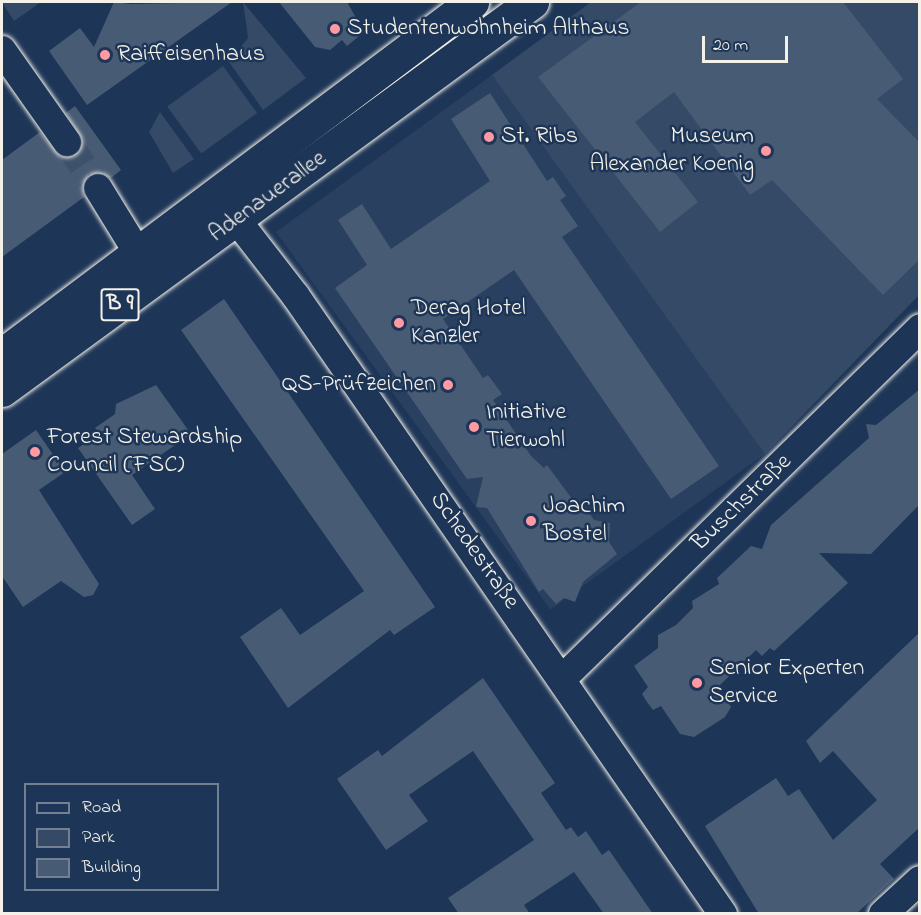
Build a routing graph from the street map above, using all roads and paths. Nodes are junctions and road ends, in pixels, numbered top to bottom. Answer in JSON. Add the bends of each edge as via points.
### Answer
{"nodes":[{"id":1,"x":472,"y":2,"type":"edge"},
{"id":2,"x":532,"y":2,"type":"edge"},
{"id":3,"x":2,"y":50,"type":"edge"},
{"id":4,"x":67,"y":142,"type":"tunnel mouth"},
{"id":5,"x":98,"y":188,"type":"tunnel mouth"},
{"id":6,"x":217,"y":194,"type":"junction"},
{"id":7,"x":237,"y":220,"type":"junction"},
{"id":8,"x":140,"y":255,"type":"junction"},
{"id":9,"x":920,"y":328,"type":"edge"},
{"id":10,"x":2,"y":355,"type":"edge"},
{"id":11,"x":2,"y":390,"type":"edge"},
{"id":12,"x":563,"y":678,"type":"junction"},
{"id":13,"x":920,"y":880,"type":"edge"},
{"id":14,"x":723,"y":914,"type":"edge"},
{"id":15,"x":883,"y":914,"type":"edge"}],
"edges":[{"from":1,"to":6,"type":"main road","name":"Adenauerallee","number":"B 9"},
{"from":2,"to":7,"type":"main road","name":"Adenauerallee","number":"B 9"},
{"from":3,"to":4,"type":"street"},
{"from":5,"to":8,"type":"street"},
{"from":6,"to":7,"type":"street","name":"Schedestraße"},
{"from":6,"to":8,"type":"main road","name":"Adenauerallee","number":"B 9"},
{"from":7,"to":11,"type":"main road","name":"Adenauerallee","number":"B 9"},
{"from":7,"to":12,"type":"street","name":"Schedestraße"},
{"from":8,"to":10,"type":"main road","name":"Adenauerallee","number":"B 9"},
{"from":9,"to":12,"type":"street","name":"Buschstraße"},
{"from":12,"to":14,"type":"street","name":"Schedestraße"},
{"from":13,"to":15,"type":"street"}]}
